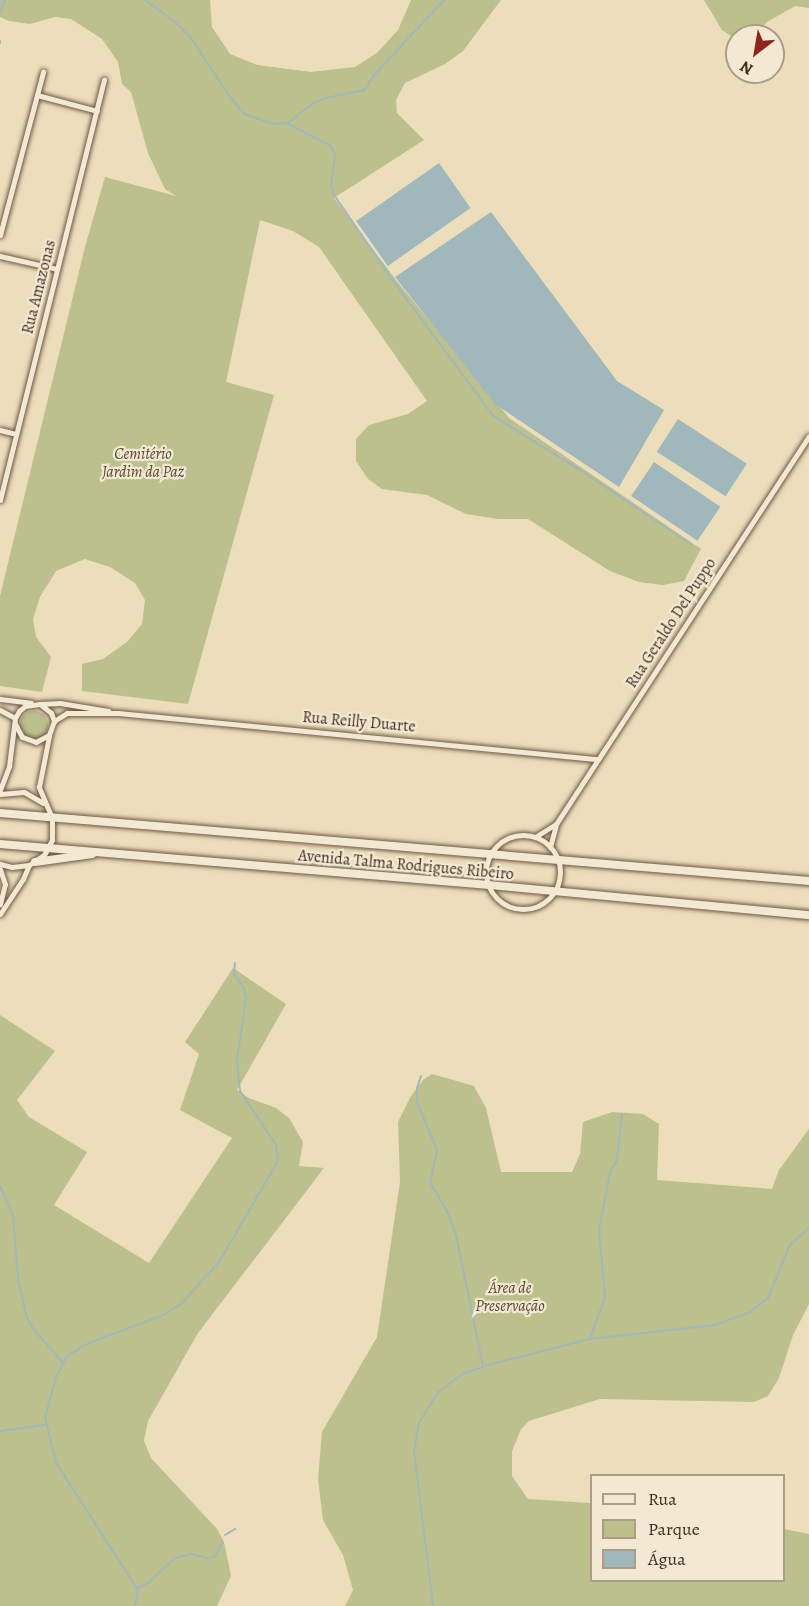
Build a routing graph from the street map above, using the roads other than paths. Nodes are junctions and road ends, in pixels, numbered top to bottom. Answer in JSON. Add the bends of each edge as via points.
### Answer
{"nodes":[{"id":1,"x":43,"y":72,"type":"dead end"},
{"id":2,"x":104,"y":80,"type":"dead end"},
{"id":3,"x":37,"y":95,"type":"junction"},
{"id":4,"x":97,"y":111,"type":"junction"},
{"id":5,"x":0,"y":235,"type":"edge"},
{"id":6,"x":0,"y":256,"type":"edge"},
{"id":7,"x":57,"y":269,"type":"junction"},
{"id":8,"x":0,"y":430,"type":"edge"},
{"id":9,"x":16,"y":434,"type":"junction"},
{"id":10,"x":809,"y":436,"type":"edge"},
{"id":11,"x":0,"y":500,"type":"edge"},
{"id":12,"x":0,"y":699,"type":"edge"},
{"id":13,"x":33,"y":703,"type":"junction"},
{"id":14,"x":40,"y":704,"type":"junction"},
{"id":15,"x":0,"y":710,"type":"edge"},
{"id":16,"x":118,"y":713,"type":"junction"},
{"id":17,"x":15,"y":721,"type":"junction"},
{"id":18,"x":54,"y":721,"type":"junction"},
{"id":19,"x":49,"y":735,"type":"junction"},
{"id":20,"x":598,"y":759,"type":"junction"},
{"id":21,"x":0,"y":792,"type":"edge"},
{"id":22,"x":46,"y":806,"type":"junction"},
{"id":23,"x":0,"y":813,"type":"edge"},
{"id":24,"x":52,"y":818,"type":"junction"},
{"id":25,"x":556,"y":824,"type":"junction"},
{"id":26,"x":535,"y":837,"type":"junction"},
{"id":27,"x":0,"y":844,"type":"edge"},
{"id":28,"x":550,"y":847,"type":"junction"},
{"id":29,"x":49,"y":848,"type":"junction"},
{"id":30,"x":100,"y":852,"type":"junction"},
{"id":31,"x":491,"y":855,"type":"junction"},
{"id":32,"x":558,"y":860,"type":"junction"},
{"id":33,"x":0,"y":864,"type":"edge"},
{"id":34,"x":32,"y":864,"type":"junction"},
{"id":35,"x":0,"y":869,"type":"edge"},
{"id":36,"x":809,"y":881,"type":"edge"},
{"id":37,"x":489,"y":885,"type":"junction"},
{"id":38,"x":555,"y":891,"type":"junction"},
{"id":39,"x":0,"y":904,"type":"edge"},
{"id":40,"x":0,"y":914,"type":"edge"},
{"id":41,"x":809,"y":915,"type":"edge"}],
"edges":[{"from":1,"to":3,"type":"street"},
{"from":2,"to":4,"type":"street","name":"Rua Amazonas"},
{"from":3,"to":4,"type":"street"},
{"from":3,"to":5,"type":"street"},
{"from":4,"to":7,"type":"street","name":"Rua Amazonas"},
{"from":6,"to":7,"type":"street"},
{"from":7,"to":9,"type":"street","name":"Rua Amazonas"},
{"from":8,"to":9,"type":"street"},
{"from":9,"to":11,"type":"street","name":"Rua Amazonas"},
{"from":10,"to":20,"type":"street","name":"Rua Geraldo Del Puppo"},
{"from":12,"to":13,"type":"street"},
{"from":13,"to":14,"type":"street"},
{"from":13,"to":17,"type":"street","via":[[19,711]]},
{"from":14,"to":16,"type":"street","name":"Rua Reilly Duarte","via":[[60,703]]},
{"from":14,"to":18,"type":"street"},
{"from":15,"to":17,"type":"street"},
{"from":16,"to":18,"type":"street","name":"Rua Reilly Duarte","via":[[67,714]]},
{"from":16,"to":20,"type":"street","name":"Rua Reilly Duarte"},
{"from":17,"to":19,"type":"street","via":[[17,731],[29,741],[44,740]]},
{"from":17,"to":21,"type":"street","via":[[9,766]]},
{"from":18,"to":19,"type":"street"},
{"from":19,"to":22,"type":"street","via":[[39,787]]},
{"from":20,"to":25,"type":"street","name":"Rua Geraldo Del Puppo"},
{"from":21,"to":22,"type":"street","via":[[24,792]]},
{"from":22,"to":24,"type":"street"},
{"from":23,"to":24,"type":"main road","name":"Avenida Talma Rodrigues Ribeiro"},
{"from":24,"to":29,"type":"street"},
{"from":24,"to":31,"type":"main road","name":"Avenida Talma Rodrigues Ribeiro"},
{"from":25,"to":26,"type":"street","name":"Rua Geraldo Del Puppo"},
{"from":25,"to":28,"type":"street","name":"Rua Geraldo Del Puppo"},
{"from":26,"to":28,"type":"street"},
{"from":26,"to":31,"type":"street","via":[[512,837]]},
{"from":27,"to":29,"type":"main road","name":"Avenida Talma Rodrigues Ribeiro"},
{"from":28,"to":32,"type":"street"},
{"from":29,"to":30,"type":"main road","name":"Avenida Talma Rodrigues Ribeiro"},
{"from":29,"to":34,"type":"street"},
{"from":30,"to":34,"type":"main road"},
{"from":30,"to":37,"type":"main road","name":"Avenida Talma Rodrigues Ribeiro"},
{"from":31,"to":32,"type":"main road","name":"Avenida Talma Rodrigues Ribeiro"},
{"from":31,"to":37,"type":"street","via":[[486,870]]},
{"from":32,"to":36,"type":"main road","name":"Avenida Talma Rodrigues Ribeiro"},
{"from":32,"to":38,"type":"street","via":[[560,876]]},
{"from":33,"to":34,"type":"street"},
{"from":34,"to":40,"type":"street"},
{"from":35,"to":39,"type":"street","via":[[5,884]]},
{"from":37,"to":38,"type":"main road","name":"Avenida Talma Rodrigues Ribeiro"},
{"from":37,"to":38,"type":"street","via":[[501,902],[518,909],[537,907]]},
{"from":38,"to":41,"type":"main road","name":"Avenida Talma Rodrigues Ribeiro"}]}
